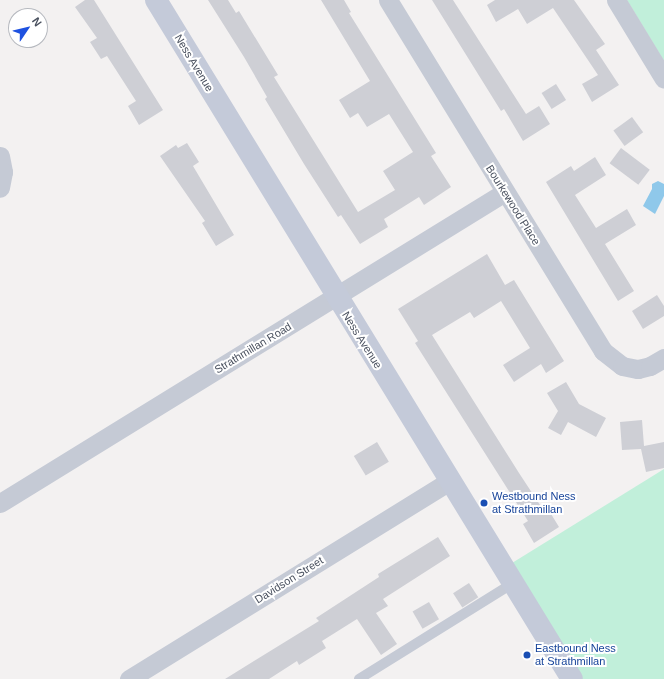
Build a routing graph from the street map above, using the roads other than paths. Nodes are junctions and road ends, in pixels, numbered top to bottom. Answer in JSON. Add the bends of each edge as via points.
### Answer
{"nodes":[{"id":1,"x":156,"y":0,"type":"edge"},
{"id":2,"x":388,"y":0,"type":"edge"},
{"id":3,"x":616,"y":0,"type":"edge"},
{"id":4,"x":664,"y":79,"type":"edge"},
{"id":5,"x":0,"y":156,"type":"edge"},
{"id":6,"x":0,"y":188,"type":"edge"},
{"id":7,"x":505,"y":192,"type":"junction"},
{"id":8,"x":336,"y":297,"type":"junction"},
{"id":9,"x":664,"y":358,"type":"edge"},
{"id":10,"x":449,"y":481,"type":"junction"},
{"id":11,"x":0,"y":503,"type":"edge"},
{"id":12,"x":513,"y":583,"type":"junction"},
{"id":13,"x":129,"y":679,"type":"edge"},
{"id":14,"x":359,"y":679,"type":"edge"},
{"id":15,"x":572,"y":679,"type":"edge"}],
"edges":[{"from":1,"to":8,"type":"main road","name":"Ness Avenue"},
{"from":2,"to":7,"type":"street","name":"Bourkewood Place"},
{"from":3,"to":4,"type":"street"},
{"from":5,"to":6,"type":"street","via":[[4,172]]},
{"from":7,"to":8,"type":"street","name":"Strathmillan Road"},
{"from":7,"to":9,"type":"street","name":"Bourkewood Place","via":[[603,351],[622,366],[638,369]]},
{"from":8,"to":10,"type":"main road","name":"Ness Avenue"},
{"from":8,"to":11,"type":"street","name":"Strathmillan Road"},
{"from":10,"to":12,"type":"main road","name":"Ness Avenue"},
{"from":10,"to":13,"type":"street","name":"Davidson Street"},
{"from":12,"to":14,"type":"lane"},
{"from":12,"to":15,"type":"main road","name":"Ness Avenue"}]}
